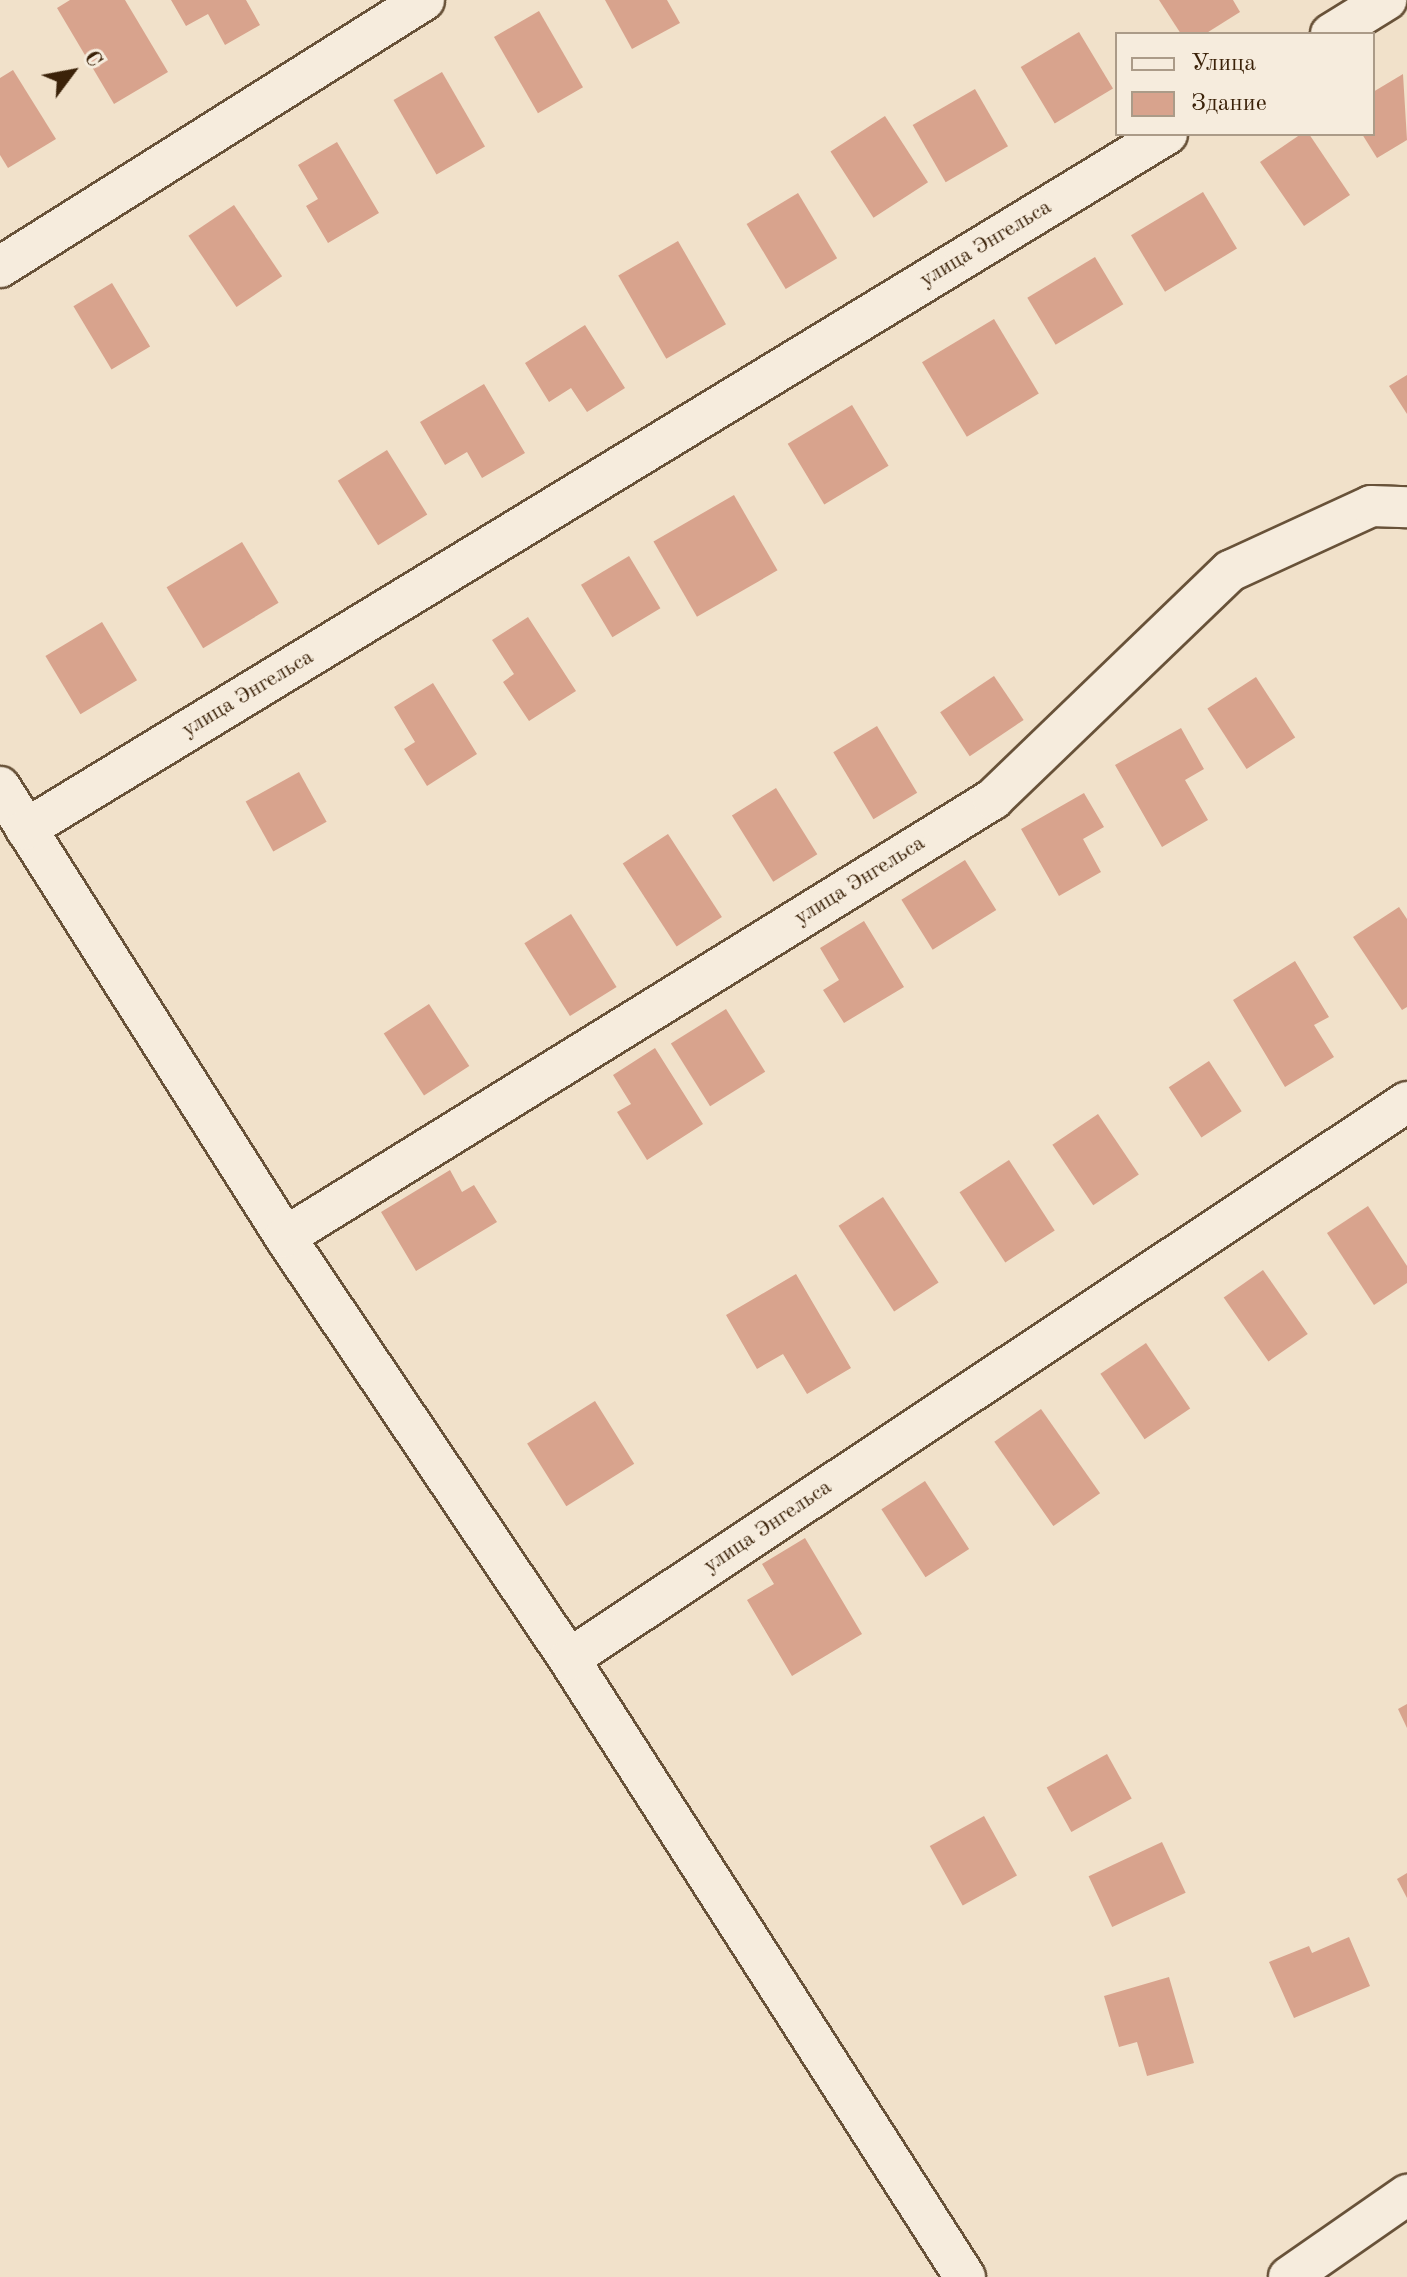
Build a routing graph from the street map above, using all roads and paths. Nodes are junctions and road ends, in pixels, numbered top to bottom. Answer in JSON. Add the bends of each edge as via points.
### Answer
{"nodes":[{"id":1,"x":424,"y":0,"type":"edge"},
{"id":2,"x":1386,"y":0,"type":"edge"},
{"id":3,"x":1334,"y":32,"type":"edge"},
{"id":4,"x":1164,"y":136,"type":"edge"},
{"id":5,"x":0,"y":267,"type":"edge"},
{"id":6,"x":1407,"y":507,"type":"edge"},
{"id":7,"x":0,"y":787,"type":"edge"},
{"id":8,"x":26,"y":829,"type":"junction"},
{"id":9,"x":1407,"y":1102,"type":"edge"},
{"id":10,"x":285,"y":1237,"type":"junction"},
{"id":11,"x":569,"y":1659,"type":"junction"},
{"id":12,"x":1407,"y":2195,"type":"edge"},
{"id":13,"x":965,"y":2277,"type":"edge"},
{"id":14,"x":1289,"y":2277,"type":"edge"}],
"edges":[{"from":1,"to":5,"type":"street"},
{"from":2,"to":3,"type":"street"},
{"from":4,"to":8,"type":"street","name":"улица Энгельса"},
{"from":6,"to":10,"type":"street","name":"улица Энгельса","via":[[1371,506],[1230,571],[993,799]]},
{"from":7,"to":8,"type":"street"},
{"from":8,"to":10,"type":"street"},
{"from":9,"to":11,"type":"street","name":"улица Энгельса"},
{"from":10,"to":11,"type":"street"},
{"from":11,"to":13,"type":"street"},
{"from":12,"to":14,"type":"street"}]}
